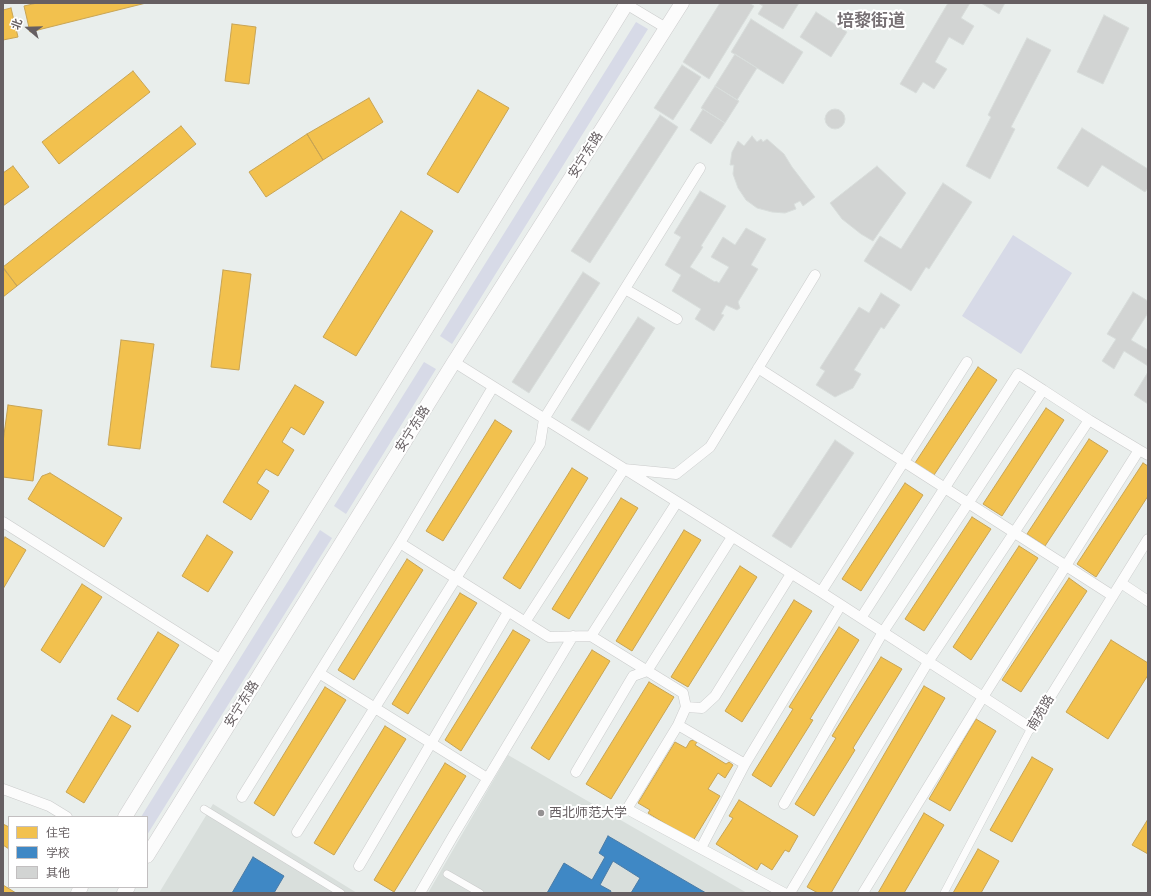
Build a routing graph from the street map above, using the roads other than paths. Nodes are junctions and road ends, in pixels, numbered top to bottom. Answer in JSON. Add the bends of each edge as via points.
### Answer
{"nodes":[{"id":1,"x":627,"y":3,"type":"edge"},
{"id":2,"x":682,"y":3,"type":"edge"},
{"id":3,"x":666,"y":28,"type":"junction"},
{"id":4,"x":700,"y":168,"type":"dead end"},
{"id":5,"x":815,"y":275,"type":"dead end"},
{"id":6,"x":625,"y":289,"type":"junction"},
{"id":7,"x":676,"y":319,"type":"dead end"},
{"id":8,"x":454,"y":362,"type":"junction"},
{"id":9,"x":967,"y":362,"type":"dead end"},
{"id":10,"x":758,"y":368,"type":"junction"},
{"id":11,"x":493,"y":387,"type":"junction"},
{"id":12,"x":1043,"y":390,"type":"junction"},
{"id":13,"x":544,"y":419,"type":"junction"},
{"id":14,"x":1089,"y":420,"type":"junction"},
{"id":15,"x":1144,"y":452,"type":"edge"},
{"id":16,"x":904,"y":462,"type":"junction"},
{"id":17,"x":624,"y":469,"type":"junction"},
{"id":18,"x":944,"y":488,"type":"junction"},
{"id":19,"x":677,"y":502,"type":"junction"},
{"id":20,"x":969,"y":504,"type":"junction"},
{"id":21,"x":3,"y":522,"type":"edge"},
{"id":22,"x":1013,"y":532,"type":"junction"},
{"id":23,"x":732,"y":537,"type":"junction"},
{"id":24,"x":1148,"y":539,"type":"edge"},
{"id":25,"x":400,"y":543,"type":"junction"},
{"id":26,"x":1065,"y":566,"type":"junction"},
{"id":27,"x":792,"y":574,"type":"junction"},
{"id":28,"x":455,"y":578,"type":"junction"},
{"id":29,"x":1121,"y":583,"type":"junction"},
{"id":30,"x":821,"y":592,"type":"junction"},
{"id":31,"x":1113,"y":596,"type":"junction"},
{"id":32,"x":1148,"y":601,"type":"edge"},
{"id":33,"x":841,"y":605,"type":"junction"},
{"id":34,"x":508,"y":612,"type":"junction"},
{"id":35,"x":861,"y":618,"type":"junction"},
{"id":36,"x":525,"y":622,"type":"junction"},
{"id":37,"x":883,"y":632,"type":"junction"},
{"id":38,"x":572,"y":636,"type":"junction"},
{"id":39,"x":590,"y":636,"type":"junction"},
{"id":40,"x":221,"y":660,"type":"junction"},
{"id":41,"x":928,"y":662,"type":"junction"},
{"id":42,"x":647,"y":671,"type":"junction"},
{"id":43,"x":319,"y":673,"type":"junction"},
{"id":44,"x":983,"y":697,"type":"junction"},
{"id":45,"x":686,"y":707,"type":"junction"},
{"id":46,"x":375,"y":708,"type":"junction"},
{"id":47,"x":678,"y":725,"type":"junction"},
{"id":48,"x":1031,"y":728,"type":"junction"},
{"id":49,"x":431,"y":743,"type":"junction"},
{"id":50,"x":745,"y":764,"type":"junction"},
{"id":51,"x":576,"y":772,"type":"dead end"},
{"id":52,"x":487,"y":778,"type":"junction"},
{"id":53,"x":3,"y":789,"type":"edge"},
{"id":54,"x":242,"y":797,"type":"dead end"},
{"id":55,"x":784,"y":804,"type":"dead end"},
{"id":56,"x":204,"y":808,"type":"dead end"},
{"id":57,"x":65,"y":816,"type":"edge"},
{"id":58,"x":126,"y":816,"type":"edge"},
{"id":59,"x":298,"y":832,"type":"dead end"},
{"id":60,"x":700,"y":848,"type":"junction"},
{"id":61,"x":148,"y":854,"type":"edge"},
{"id":62,"x":359,"y":866,"type":"dead end"},
{"id":63,"x":447,"y":874,"type":"dead end"},
{"id":64,"x":341,"y":893,"type":"edge"},
{"id":65,"x":420,"y":893,"type":"edge"},
{"id":66,"x":480,"y":893,"type":"edge"},
{"id":67,"x":784,"y":893,"type":"edge"},
{"id":68,"x":790,"y":893,"type":"edge"},
{"id":69,"x":863,"y":893,"type":"edge"},
{"id":70,"x":944,"y":893,"type":"edge"}],
"edges":[{"from":1,"to":3,"type":"street"},
{"from":1,"to":40,"type":"main road"},
{"from":2,"to":3,"type":"main road","name":"安宁东路"},
{"from":3,"to":8,"type":"main road","name":"安宁东路"},
{"from":4,"to":6,"type":"street"},
{"from":5,"to":10,"type":"street"},
{"from":6,"to":7,"type":"street"},
{"from":6,"to":13,"type":"street"},
{"from":8,"to":11,"type":"street"},
{"from":8,"to":61,"type":"main road","name":"安宁东路"},
{"from":9,"to":16,"type":"street"},
{"from":10,"to":16,"type":"street"},
{"from":10,"to":17,"type":"street","via":[[710,447],[676,474]]},
{"from":11,"to":13,"type":"street"},
{"from":11,"to":25,"type":"street"},
{"from":12,"to":14,"type":"street"},
{"from":12,"to":18,"type":"street","via":[[1018,374]]},
{"from":12,"to":20,"type":"street"},
{"from":13,"to":17,"type":"street"},
{"from":13,"to":28,"type":"street","via":[[540,444]]},
{"from":14,"to":15,"type":"street"},
{"from":14,"to":22,"type":"street"},
{"from":15,"to":26,"type":"street"},
{"from":16,"to":18,"type":"street"},
{"from":16,"to":30,"type":"street"},
{"from":17,"to":19,"type":"street"},
{"from":17,"to":36,"type":"street"},
{"from":18,"to":20,"type":"street"},
{"from":18,"to":35,"type":"street"},
{"from":19,"to":23,"type":"street"},
{"from":19,"to":39,"type":"street"},
{"from":20,"to":22,"type":"street"},
{"from":20,"to":37,"type":"street"},
{"from":21,"to":40,"type":"street"},
{"from":22,"to":26,"type":"street"},
{"from":22,"to":41,"type":"street"},
{"from":23,"to":27,"type":"street"},
{"from":23,"to":42,"type":"street"},
{"from":24,"to":29,"type":"street","name":"南苑路"},
{"from":25,"to":28,"type":"street"},
{"from":25,"to":43,"type":"street"},
{"from":26,"to":31,"type":"street"},
{"from":26,"to":44,"type":"street"},
{"from":27,"to":30,"type":"street"},
{"from":27,"to":45,"type":"street","via":[[715,696],[702,708]]},
{"from":28,"to":34,"type":"street"},
{"from":28,"to":46,"type":"street"},
{"from":29,"to":31,"type":"street","name":"南苑路"},
{"from":29,"to":32,"type":"street"},
{"from":30,"to":33,"type":"street"},
{"from":31,"to":48,"type":"street","name":"南苑路"},
{"from":33,"to":35,"type":"street"},
{"from":33,"to":50,"type":"street"},
{"from":34,"to":36,"type":"street"},
{"from":34,"to":49,"type":"street"},
{"from":35,"to":37,"type":"street"},
{"from":36,"to":38,"type":"street","via":[[549,637]]},
{"from":37,"to":41,"type":"street"},
{"from":37,"to":55,"type":"street"},
{"from":38,"to":39,"type":"street"},
{"from":38,"to":52,"type":"street"},
{"from":39,"to":42,"type":"street"},
{"from":40,"to":58,"type":"main road"},
{"from":41,"to":44,"type":"street"},
{"from":41,"to":68,"type":"street"},
{"from":42,"to":45,"type":"street","via":[[683,693]]},
{"from":42,"to":51,"type":"street","via":[[633,676]]},
{"from":43,"to":46,"type":"street"},
{"from":43,"to":54,"type":"street"},
{"from":44,"to":48,"type":"street"},
{"from":44,"to":69,"type":"street"},
{"from":45,"to":47,"type":"street"},
{"from":46,"to":49,"type":"street"},
{"from":46,"to":59,"type":"street"},
{"from":47,"to":50,"type":"street"},
{"from":47,"to":60,"type":"street","via":[[627,809]]},
{"from":48,"to":70,"type":"street","name":"南苑路"},
{"from":49,"to":52,"type":"street"},
{"from":49,"to":62,"type":"street"},
{"from":50,"to":60,"type":"street"},
{"from":52,"to":65,"type":"street"},
{"from":53,"to":57,"type":"street","via":[[49,806]]},
{"from":56,"to":64,"type":"street"},
{"from":60,"to":67,"type":"street"},
{"from":63,"to":66,"type":"street"}]}
